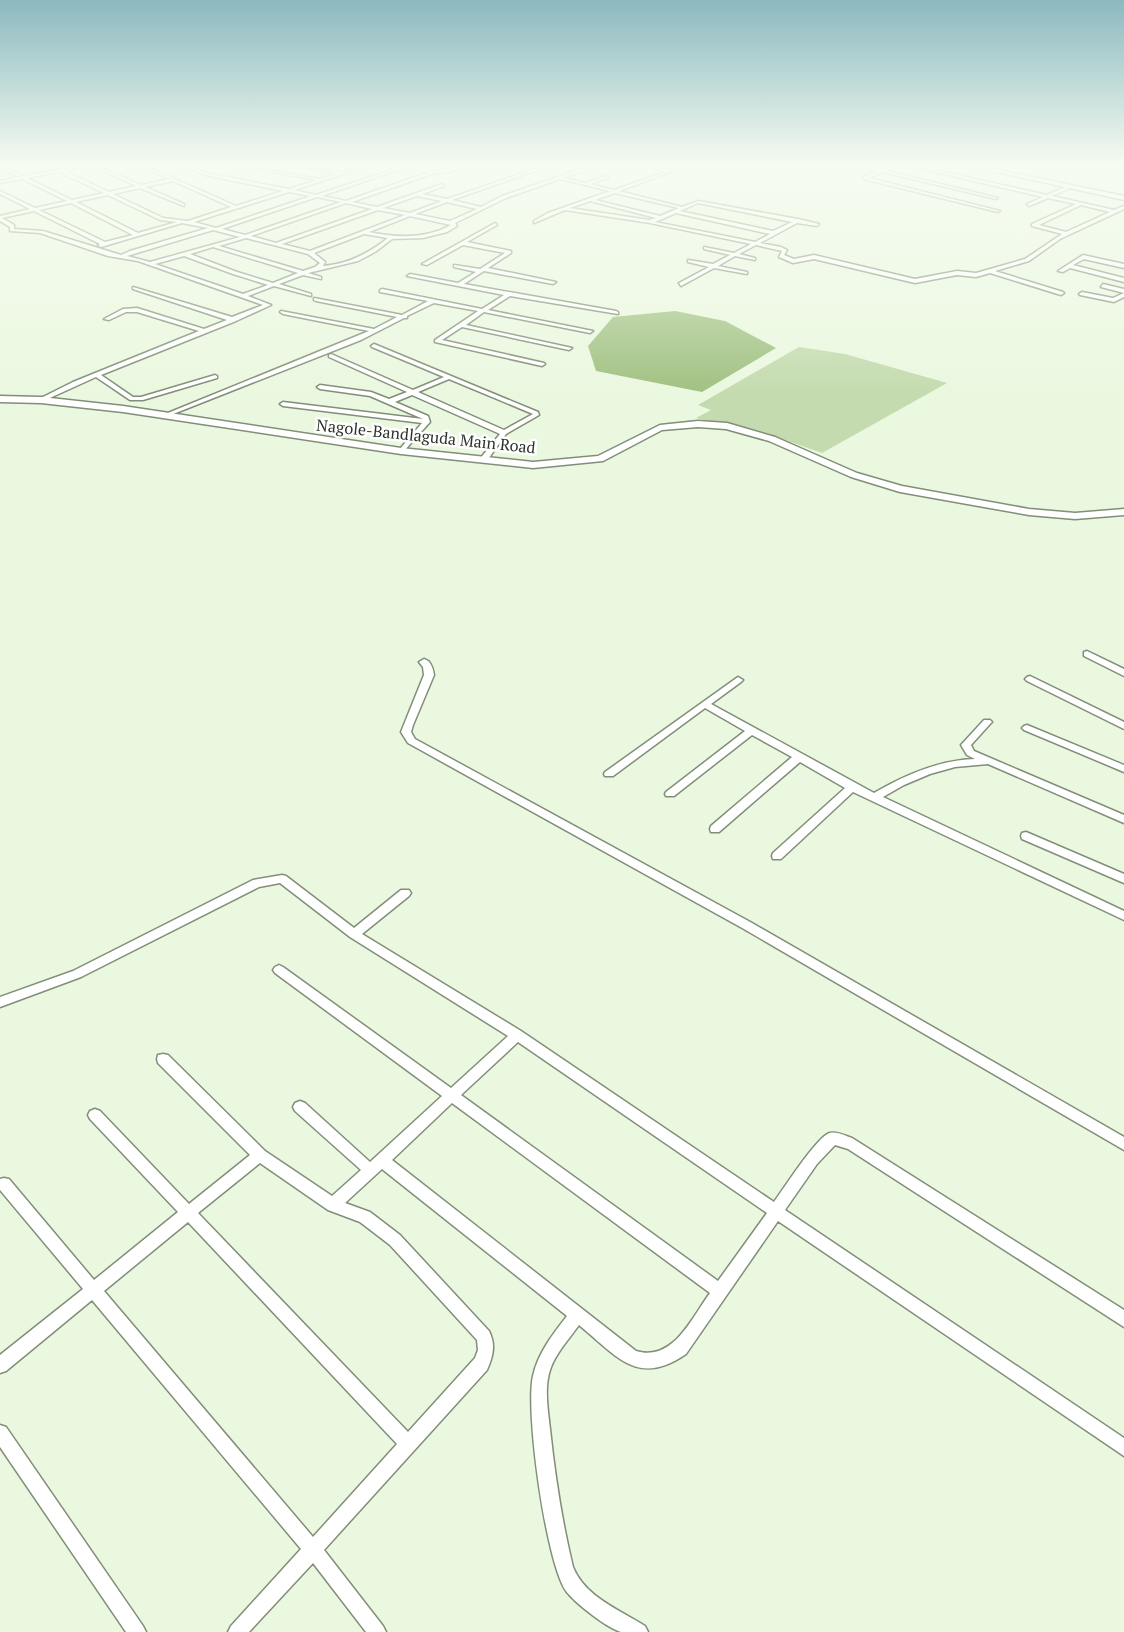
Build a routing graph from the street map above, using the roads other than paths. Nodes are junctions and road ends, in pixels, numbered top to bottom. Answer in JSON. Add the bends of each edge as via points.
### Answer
{"nodes":[{"id":1,"x":63,"y":241,"type":"edge"},
{"id":2,"x":98,"y":241,"type":"edge"},
{"id":3,"x":115,"y":241,"type":"edge"},
{"id":4,"x":174,"y":241,"type":"edge"},
{"id":5,"x":230,"y":241,"type":"edge"},
{"id":6,"x":262,"y":241,"type":"edge"},
{"id":7,"x":283,"y":241,"type":"edge"},
{"id":8,"x":341,"y":241,"type":"edge"},
{"id":9,"x":387,"y":241,"type":"edge"},
{"id":10,"x":465,"y":241,"type":"edge"},
{"id":11,"x":742,"y":241,"type":"edge"},
{"id":12,"x":761,"y":241,"type":"edge"},
{"id":13,"x":1055,"y":241,"type":"edge"},
{"id":14,"x":462,"y":243,"type":"junction"},
{"id":15,"x":104,"y":244,"type":"junction"},
{"id":16,"x":275,"y":244,"type":"junction"},
{"id":17,"x":756,"y":244,"type":"junction"},
{"id":18,"x":213,"y":246,"type":"junction"},
{"id":19,"x":91,"y":247,"type":"junction"},
{"id":20,"x":706,"y":248,"type":"dead end"},
{"id":21,"x":310,"y":253,"type":"junction"},
{"id":22,"x":184,"y":254,"type":"junction"},
{"id":23,"x":735,"y":254,"type":"junction"},
{"id":24,"x":121,"y":257,"type":"junction"},
{"id":25,"x":753,"y":259,"type":"dead end"},
{"id":26,"x":690,"y":261,"type":"dead end"},
{"id":27,"x":149,"y":264,"type":"junction"},
{"id":28,"x":425,"y":264,"type":"dead end"},
{"id":29,"x":456,"y":266,"type":"dead end"},
{"id":30,"x":714,"y":266,"type":"junction"},
{"id":31,"x":1069,"y":266,"type":"junction"},
{"id":32,"x":1124,"y":266,"type":"edge"},
{"id":33,"x":317,"y":268,"type":"junction"},
{"id":34,"x":483,"y":270,"type":"junction"},
{"id":35,"x":990,"y":271,"type":"junction"},
{"id":36,"x":1061,"y":271,"type":"dead end"},
{"id":37,"x":302,"y":273,"type":"junction"},
{"id":38,"x":745,"y":273,"type":"dead end"},
{"id":39,"x":410,"y":276,"type":"dead end"},
{"id":40,"x":319,"y":278,"type":"dead end"},
{"id":41,"x":1124,"y":280,"type":"edge"},
{"id":42,"x":553,"y":282,"type":"dead end"},
{"id":43,"x":273,"y":284,"type":"junction"},
{"id":44,"x":681,"y":284,"type":"dead end"},
{"id":45,"x":459,"y":285,"type":"junction"},
{"id":46,"x":1102,"y":286,"type":"dead end"},
{"id":47,"x":135,"y":288,"type":"dead end"},
{"id":48,"x":382,"y":291,"type":"dead end"},
{"id":49,"x":510,"y":293,"type":"junction"},
{"id":50,"x":1061,"y":293,"type":"dead end"},
{"id":51,"x":1124,"y":293,"type":"edge"},
{"id":52,"x":1082,"y":294,"type":"dead end"},
{"id":53,"x":309,"y":295,"type":"dead end"},
{"id":54,"x":243,"y":296,"type":"junction"},
{"id":55,"x":316,"y":299,"type":"dead end"},
{"id":56,"x":435,"y":300,"type":"junction"},
{"id":57,"x":485,"y":309,"type":"junction"},
{"id":58,"x":283,"y":312,"type":"dead end"},
{"id":59,"x":616,"y":313,"type":"dead end"},
{"id":60,"x":405,"y":317,"type":"junction"},
{"id":61,"x":107,"y":320,"type":"dead end"},
{"id":62,"x":234,"y":320,"type":"junction"},
{"id":63,"x":460,"y":326,"type":"junction"},
{"id":64,"x":206,"y":331,"type":"junction"},
{"id":65,"x":377,"y":331,"type":"junction"},
{"id":66,"x":590,"y":331,"type":"dead end"},
{"id":67,"x":374,"y":346,"type":"dead end"},
{"id":68,"x":569,"y":348,"type":"dead end"},
{"id":69,"x":331,"y":356,"type":"dead end"},
{"id":70,"x":542,"y":364,"type":"dead end"},
{"id":71,"x":97,"y":375,"type":"junction"},
{"id":72,"x":215,"y":377,"type":"dead end"},
{"id":73,"x":450,"y":377,"type":"junction"},
{"id":74,"x":320,"y":387,"type":"dead end"},
{"id":75,"x":412,"y":392,"type":"junction"},
{"id":76,"x":0,"y":399,"type":"edge"},
{"id":77,"x":41,"y":400,"type":"junction"},
{"id":78,"x":391,"y":401,"type":"junction"},
{"id":79,"x":283,"y":404,"type":"dead end"},
{"id":80,"x":166,"y":415,"type":"junction"},
{"id":81,"x":427,"y":422,"type":"junction"},
{"id":82,"x":504,"y":433,"type":"junction"},
{"id":83,"x":401,"y":451,"type":"junction"},
{"id":84,"x":483,"y":460,"type":"junction"},
{"id":85,"x":1124,"y":512,"type":"edge"},
{"id":86,"x":1087,"y":654,"type":"dead end"},
{"id":87,"x":424,"y":662,"type":"dead end"},
{"id":88,"x":1124,"y":673,"type":"edge"},
{"id":89,"x":1030,"y":679,"type":"dead end"},
{"id":90,"x":738,"y":680,"type":"dead end"},
{"id":91,"x":705,"y":704,"type":"junction"},
{"id":92,"x":987,"y":722,"type":"dead end"},
{"id":93,"x":1124,"y":726,"type":"edge"},
{"id":94,"x":1027,"y":729,"type":"dead end"},
{"id":95,"x":752,"y":730,"type":"junction"},
{"id":96,"x":799,"y":757,"type":"junction"},
{"id":97,"x":987,"y":762,"type":"junction"},
{"id":98,"x":1124,"y":769,"type":"edge"},
{"id":99,"x":609,"y":774,"type":"dead end"},
{"id":100,"x":852,"y":787,"type":"junction"},
{"id":101,"x":670,"y":794,"type":"dead end"},
{"id":102,"x":874,"y":798,"type":"junction"},
{"id":103,"x":1124,"y":819,"type":"edge"},
{"id":104,"x":715,"y":829,"type":"dead end"},
{"id":105,"x":1026,"y":835,"type":"dead end"},
{"id":106,"x":777,"y":856,"type":"dead end"},
{"id":107,"x":1124,"y":879,"type":"edge"},
{"id":108,"x":405,"y":893,"type":"dead end"},
{"id":109,"x":1124,"y":916,"type":"edge"},
{"id":110,"x":354,"y":934,"type":"junction"},
{"id":111,"x":279,"y":970,"type":"dead end"},
{"id":112,"x":0,"y":1002,"type":"edge"},
{"id":113,"x":517,"y":1035,"type":"junction"},
{"id":114,"x":163,"y":1059,"type":"dead end"},
{"id":115,"x":451,"y":1096,"type":"junction"},
{"id":116,"x":300,"y":1107,"type":"dead end"},
{"id":117,"x":95,"y":1115,"type":"dead end"},
{"id":118,"x":1124,"y":1144,"type":"edge"},
{"id":119,"x":260,"y":1155,"type":"junction"},
{"id":120,"x":383,"y":1161,"type":"junction"},
{"id":121,"x":371,"y":1171,"type":"junction"},
{"id":122,"x":4,"y":1184,"type":"dead end"},
{"id":123,"x":333,"y":1205,"type":"junction"},
{"id":124,"x":777,"y":1210,"type":"junction"},
{"id":125,"x":188,"y":1213,"type":"junction"},
{"id":126,"x":718,"y":1290,"type":"junction"},
{"id":127,"x":94,"y":1291,"type":"junction"},
{"id":128,"x":577,"y":1314,"type":"junction"},
{"id":129,"x":1124,"y":1318,"type":"edge"},
{"id":130,"x":0,"y":1365,"type":"edge"},
{"id":131,"x":0,"y":1433,"type":"edge"},
{"id":132,"x":408,"y":1443,"type":"junction"},
{"id":133,"x":1123,"y":1443,"type":"edge"},
{"id":134,"x":314,"y":1551,"type":"junction"},
{"id":135,"x":138,"y":1632,"type":"edge"},
{"id":136,"x":237,"y":1632,"type":"edge"},
{"id":137,"x":377,"y":1632,"type":"edge"},
{"id":138,"x":639,"y":1632,"type":"edge"}],
"edges":[{"from":1,"to":19,"type":"street"},
{"from":2,"to":15,"type":"street"},
{"from":3,"to":15,"type":"street"},
{"from":4,"to":24,"type":"street"},
{"from":5,"to":18,"type":"street"},
{"from":6,"to":16,"type":"street"},
{"from":7,"to":16,"type":"street"},
{"from":8,"to":21,"type":"street"},
{"from":9,"to":33,"type":"street","via":[[346,265]]},
{"from":10,"to":14,"type":"street"},
{"from":11,"to":17,"type":"street"},
{"from":12,"to":17,"type":"street"},
{"from":13,"to":35,"type":"street","via":[[1027,260]]},
{"from":14,"to":28,"type":"street"},
{"from":14,"to":34,"type":"street","via":[[508,251]]},
{"from":15,"to":19,"type":"street"},
{"from":16,"to":21,"type":"street"},
{"from":17,"to":23,"type":"street"},
{"from":17,"to":35,"type":"street","via":[[783,250],[781,256],[787,260],[814,257],[915,281]]},
{"from":18,"to":22,"type":"street"},
{"from":18,"to":37,"type":"street"},
{"from":19,"to":24,"type":"street"},
{"from":20,"to":23,"type":"street"},
{"from":21,"to":33,"type":"street","via":[[323,263]]},
{"from":22,"to":27,"type":"street"},
{"from":22,"to":43,"type":"street"},
{"from":23,"to":25,"type":"street"},
{"from":23,"to":30,"type":"street"},
{"from":24,"to":27,"type":"street"},
{"from":26,"to":30,"type":"street"},
{"from":27,"to":54,"type":"street"},
{"from":29,"to":34,"type":"street"},
{"from":30,"to":38,"type":"street"},
{"from":30,"to":44,"type":"street"},
{"from":31,"to":32,"type":"street","via":[[1087,257]]},
{"from":31,"to":36,"type":"street"},
{"from":31,"to":41,"type":"street"},
{"from":33,"to":37,"type":"street"},
{"from":34,"to":42,"type":"street"},
{"from":34,"to":45,"type":"street"},
{"from":35,"to":50,"type":"street"},
{"from":37,"to":40,"type":"street"},
{"from":37,"to":43,"type":"street"},
{"from":39,"to":45,"type":"street"},
{"from":43,"to":53,"type":"street"},
{"from":43,"to":54,"type":"street"},
{"from":45,"to":49,"type":"street"},
{"from":46,"to":51,"type":"street"},
{"from":47,"to":62,"type":"street"},
{"from":48,"to":56,"type":"street"},
{"from":49,"to":57,"type":"street"},
{"from":49,"to":59,"type":"street"},
{"from":51,"to":52,"type":"street","via":[[1114,300]]},
{"from":54,"to":62,"type":"street","via":[[268,305]]},
{"from":55,"to":60,"type":"street"},
{"from":56,"to":57,"type":"street"},
{"from":56,"to":60,"type":"street"},
{"from":57,"to":63,"type":"street"},
{"from":57,"to":66,"type":"street"},
{"from":58,"to":65,"type":"street"},
{"from":60,"to":65,"type":"street"},
{"from":61,"to":64,"type":"street","via":[[131,309]]},
{"from":62,"to":64,"type":"street"},
{"from":63,"to":68,"type":"street"},
{"from":63,"to":70,"type":"street","via":[[437,341]]},
{"from":64,"to":71,"type":"street"},
{"from":65,"to":80,"type":"street"},
{"from":67,"to":73,"type":"street"},
{"from":69,"to":75,"type":"street"},
{"from":71,"to":72,"type":"street","via":[[132,399]]},
{"from":71,"to":77,"type":"street"},
{"from":73,"to":75,"type":"street"},
{"from":73,"to":82,"type":"street","via":[[537,414]]},
{"from":74,"to":78,"type":"street"},
{"from":75,"to":78,"type":"street"},
{"from":75,"to":82,"type":"street"},
{"from":76,"to":77,"type":"street","name":"Nagole-Bandlaguda Main Road"},
{"from":77,"to":80,"type":"street","name":"Nagole-Bandlaguda Main Road"},
{"from":78,"to":81,"type":"street","via":[[422,414]]},
{"from":79,"to":81,"type":"street"},
{"from":80,"to":83,"type":"street","name":"Nagole-Bandlaguda Main Road"},
{"from":81,"to":83,"type":"street"},
{"from":82,"to":84,"type":"street"},
{"from":83,"to":84,"type":"street","name":"Nagole-Bandlaguda Main Road"},
{"from":84,"to":85,"type":"street","name":"Nagole-Bandlaguda Main Road","via":[[533,465],[583,462],[614,453],[660,428],[711,424],[772,439],[854,475],[900,489],[1029,512],[1075,516]]},
{"from":86,"to":88,"type":"street"},
{"from":87,"to":118,"type":"street","via":[[429,675],[406,732],[411,741],[748,926]]},
{"from":89,"to":93,"type":"street"},
{"from":90,"to":91,"type":"street"},
{"from":91,"to":95,"type":"street"},
{"from":91,"to":99,"type":"street"},
{"from":92,"to":97,"type":"street","via":[[966,749]]},
{"from":94,"to":98,"type":"street"},
{"from":95,"to":96,"type":"street"},
{"from":95,"to":101,"type":"street"},
{"from":96,"to":100,"type":"street"},
{"from":96,"to":104,"type":"street"},
{"from":97,"to":102,"type":"street","via":[[931,769]]},
{"from":97,"to":103,"type":"street"},
{"from":100,"to":102,"type":"street"},
{"from":100,"to":106,"type":"street"},
{"from":102,"to":109,"type":"street"},
{"from":105,"to":107,"type":"street"},
{"from":108,"to":110,"type":"street"},
{"from":110,"to":112,"type":"street","via":[[282,879],[273,879],[76,974]]},
{"from":110,"to":113,"type":"street"},
{"from":111,"to":115,"type":"street"},
{"from":113,"to":115,"type":"street"},
{"from":113,"to":124,"type":"street"},
{"from":114,"to":119,"type":"street"},
{"from":115,"to":120,"type":"street"},
{"from":115,"to":126,"type":"street"},
{"from":116,"to":121,"type":"street"},
{"from":117,"to":125,"type":"street"},
{"from":119,"to":123,"type":"street"},
{"from":119,"to":125,"type":"street"},
{"from":120,"to":121,"type":"street"},
{"from":120,"to":128,"type":"street"},
{"from":121,"to":123,"type":"street"},
{"from":122,"to":127,"type":"street"},
{"from":123,"to":132,"type":"street","via":[[365,1217],[396,1240],[484,1335],[486,1356],[481,1364]]},
{"from":124,"to":126,"type":"street"},
{"from":124,"to":129,"type":"street","via":[[826,1142],[837,1138]]},
{"from":124,"to":133,"type":"street"},
{"from":125,"to":127,"type":"street"},
{"from":125,"to":132,"type":"street"},
{"from":126,"to":128,"type":"street","via":[[680,1348],[657,1363],[631,1357]]},
{"from":127,"to":130,"type":"street"},
{"from":127,"to":134,"type":"street"},
{"from":128,"to":138,"type":"street","via":[[545,1361],[540,1380],[549,1486],[562,1558],[570,1581],[590,1601]]},
{"from":131,"to":135,"type":"street"},
{"from":132,"to":134,"type":"street"},
{"from":134,"to":136,"type":"street"},
{"from":134,"to":137,"type":"street"}]}
